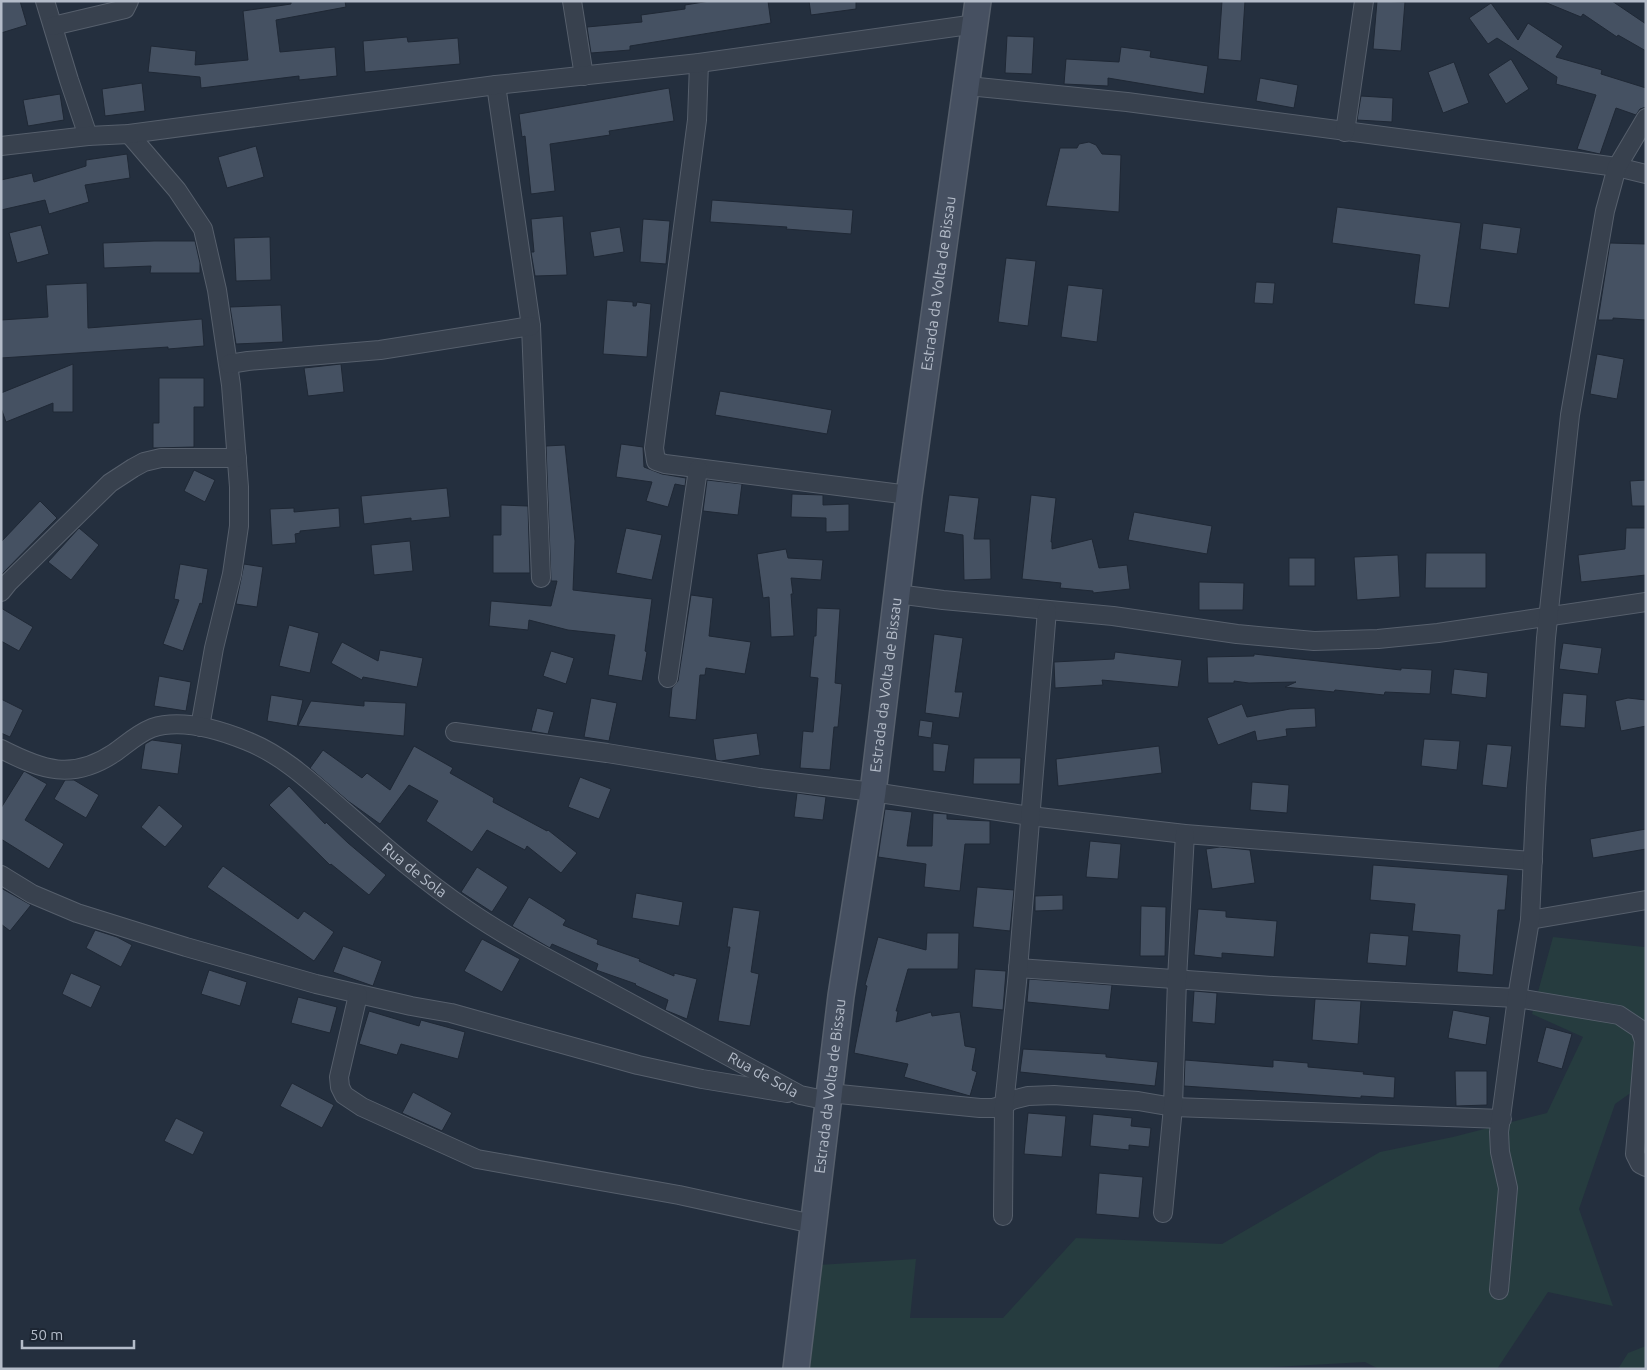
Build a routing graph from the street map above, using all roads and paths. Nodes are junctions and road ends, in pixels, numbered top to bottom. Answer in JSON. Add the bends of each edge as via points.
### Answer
{"nodes":[{"id":1,"x":45,"y":1,"type":"edge"},
{"id":2,"x":129,"y":1,"type":"edge"},
{"id":3,"x":572,"y":1,"type":"edge"},
{"id":4,"x":1364,"y":1,"type":"edge"},
{"id":5,"x":977,"y":13,"type":"edge"},
{"id":6,"x":53,"y":26,"type":"junction"},
{"id":7,"x":699,"y":63,"type":"junction"},
{"id":8,"x":584,"y":76,"type":"junction"},
{"id":9,"x":496,"y":85,"type":"junction"},
{"id":10,"x":968,"y":86,"type":"junction"},
{"id":11,"x":1646,"y":118,"type":"edge"},
{"id":12,"x":1345,"y":132,"type":"junction"},
{"id":13,"x":129,"y":134,"type":"junction"},
{"id":14,"x":88,"y":136,"type":"junction"},
{"id":15,"x":1,"y":146,"type":"edge"},
{"id":16,"x":1617,"y":167,"type":"junction"},
{"id":17,"x":1646,"y":174,"type":"edge"},
{"id":18,"x":531,"y":326,"type":"junction"},
{"id":19,"x":229,"y":364,"type":"junction"},
{"id":20,"x":237,"y":458,"type":"junction"},
{"id":21,"x":698,"y":469,"type":"junction"},
{"id":22,"x":909,"y":495,"type":"junction"},
{"id":23,"x":541,"y":578,"type":"dead end"},
{"id":24,"x":1,"y":592,"type":"edge"},
{"id":25,"x":897,"y":594,"type":"junction"},
{"id":26,"x":1646,"y":602,"type":"edge"},
{"id":27,"x":1047,"y":610,"type":"junction"},
{"id":28,"x":1549,"y":616,"type":"junction"},
{"id":29,"x":668,"y":678,"type":"dead end"},
{"id":30,"x":200,"y":727,"type":"junction"},
{"id":31,"x":455,"y":732,"type":"dead end"},
{"id":32,"x":2,"y":751,"type":"edge"},
{"id":33,"x":873,"y":792,"type":"junction"},
{"id":34,"x":1030,"y":816,"type":"junction"},
{"id":35,"x":1185,"y":834,"type":"junction"},
{"id":36,"x":1533,"y":861,"type":"junction"},
{"id":37,"x":1,"y":875,"type":"edge"},
{"id":38,"x":1646,"y":900,"type":"edge"},
{"id":39,"x":1530,"y":920,"type":"junction"},
{"id":40,"x":1018,"y":968,"type":"junction"},
{"id":41,"x":1177,"y":979,"type":"junction"},
{"id":42,"x":358,"y":994,"type":"junction"},
{"id":43,"x":1517,"y":998,"type":"junction"},
{"id":44,"x":800,"y":1095,"type":"junction"},
{"id":45,"x":829,"y":1097,"type":"junction"},
{"id":46,"x":1004,"y":1104,"type":"junction"},
{"id":47,"x":1173,"y":1107,"type":"junction"},
{"id":48,"x":1502,"y":1119,"type":"junction"},
{"id":49,"x":1646,"y":1167,"type":"edge"},
{"id":50,"x":1163,"y":1213,"type":"dead end"},
{"id":51,"x":1003,"y":1216,"type":"dead end"},
{"id":52,"x":813,"y":1224,"type":"junction"},
{"id":53,"x":1499,"y":1290,"type":"dead end"},
{"id":54,"x":796,"y":1369,"type":"edge"}],
"edges":[{"from":1,"to":6,"type":"street"},
{"from":2,"to":6,"type":"street","via":[[125,9]]},
{"from":3,"to":8,"type":"street"},
{"from":4,"to":12,"type":"street"},
{"from":5,"to":7,"type":"street"},
{"from":5,"to":10,"type":"main road","name":"Estrada da Volta de Bissau"},
{"from":6,"to":14,"type":"street"},
{"from":7,"to":8,"type":"street"},
{"from":7,"to":21,"type":"street","via":[[697,120],[654,448],[656,461]]},
{"from":8,"to":9,"type":"street"},
{"from":9,"to":13,"type":"street"},
{"from":9,"to":18,"type":"street"},
{"from":10,"to":12,"type":"street","via":[[1127,102]]},
{"from":10,"to":22,"type":"main road","name":"Estrada da Volta de Bissau"},
{"from":11,"to":16,"type":"street"},
{"from":12,"to":16,"type":"street"},
{"from":13,"to":14,"type":"street"},
{"from":13,"to":19,"type":"street","via":[[177,190],[203,229]]},
{"from":14,"to":15,"type":"street"},
{"from":16,"to":17,"type":"street"},
{"from":16,"to":28,"type":"street","via":[[1605,211],[1570,415]]},
{"from":18,"to":19,"type":"street","via":[[380,350]]},
{"from":18,"to":23,"type":"street"},
{"from":19,"to":20,"type":"street"},
{"from":20,"to":24,"type":"street","via":[[161,458],[133,468],[110,483]]},
{"from":20,"to":30,"type":"street","via":[[239,526]]},
{"from":21,"to":22,"type":"street"},
{"from":21,"to":29,"type":"street"},
{"from":22,"to":25,"type":"main road","name":"Estrada da Volta de Bissau"},
{"from":25,"to":27,"type":"street"},
{"from":25,"to":33,"type":"main road","name":"Estrada da Volta de Bissau"},
{"from":26,"to":28,"type":"street"},
{"from":27,"to":28,"type":"street","via":[[1314,641],[1438,633]]},
{"from":27,"to":34,"type":"street"},
{"from":28,"to":36,"type":"street"},
{"from":30,"to":32,"type":"street","name":"Rua de Sola","via":[[172,724],[152,728],[92,765],[74,770],[38,767]]},
{"from":30,"to":44,"type":"street","name":"Rua de Sola","via":[[271,752],[412,868],[499,931]]},
{"from":31,"to":33,"type":"street"},
{"from":33,"to":34,"type":"street"},
{"from":33,"to":45,"type":"main road","name":"Estrada da Volta de Bissau","via":[[841,996]]},
{"from":34,"to":35,"type":"street"},
{"from":34,"to":40,"type":"street"},
{"from":35,"to":36,"type":"street"},
{"from":35,"to":41,"type":"street"},
{"from":36,"to":39,"type":"street"},
{"from":37,"to":42,"type":"street","via":[[44,899],[130,930]]},
{"from":38,"to":39,"type":"street"},
{"from":39,"to":43,"type":"street"},
{"from":40,"to":41,"type":"street"},
{"from":40,"to":46,"type":"street"},
{"from":41,"to":43,"type":"street"},
{"from":41,"to":47,"type":"street"},
{"from":42,"to":44,"type":"street","via":[[451,1013],[638,1065]]},
{"from":42,"to":52,"type":"street","via":[[338,1077],[344,1094],[362,1107],[477,1159],[679,1195]]},
{"from":43,"to":48,"type":"street"},
{"from":43,"to":49,"type":"street","via":[[1619,1015],[1640,1028],[1644,1041],[1634,1154]]},
{"from":44,"to":45,"type":"street","name":"Rua de Sola"},
{"from":45,"to":46,"type":"street","name":"Rua de Sola","via":[[980,1108]]},
{"from":45,"to":52,"type":"main road","name":"Estrada da Volta de Bissau"},
{"from":46,"to":47,"type":"street","name":"Rua de Sola","via":[[1028,1096],[1054,1095]]},
{"from":46,"to":51,"type":"street"},
{"from":47,"to":48,"type":"street","name":"Rua de Sola"},
{"from":47,"to":50,"type":"street"},
{"from":48,"to":53,"type":"street","via":[[1500,1152],[1508,1188]]},
{"from":52,"to":54,"type":"main road","name":"Estrada da Volta de Bissau"}]}
